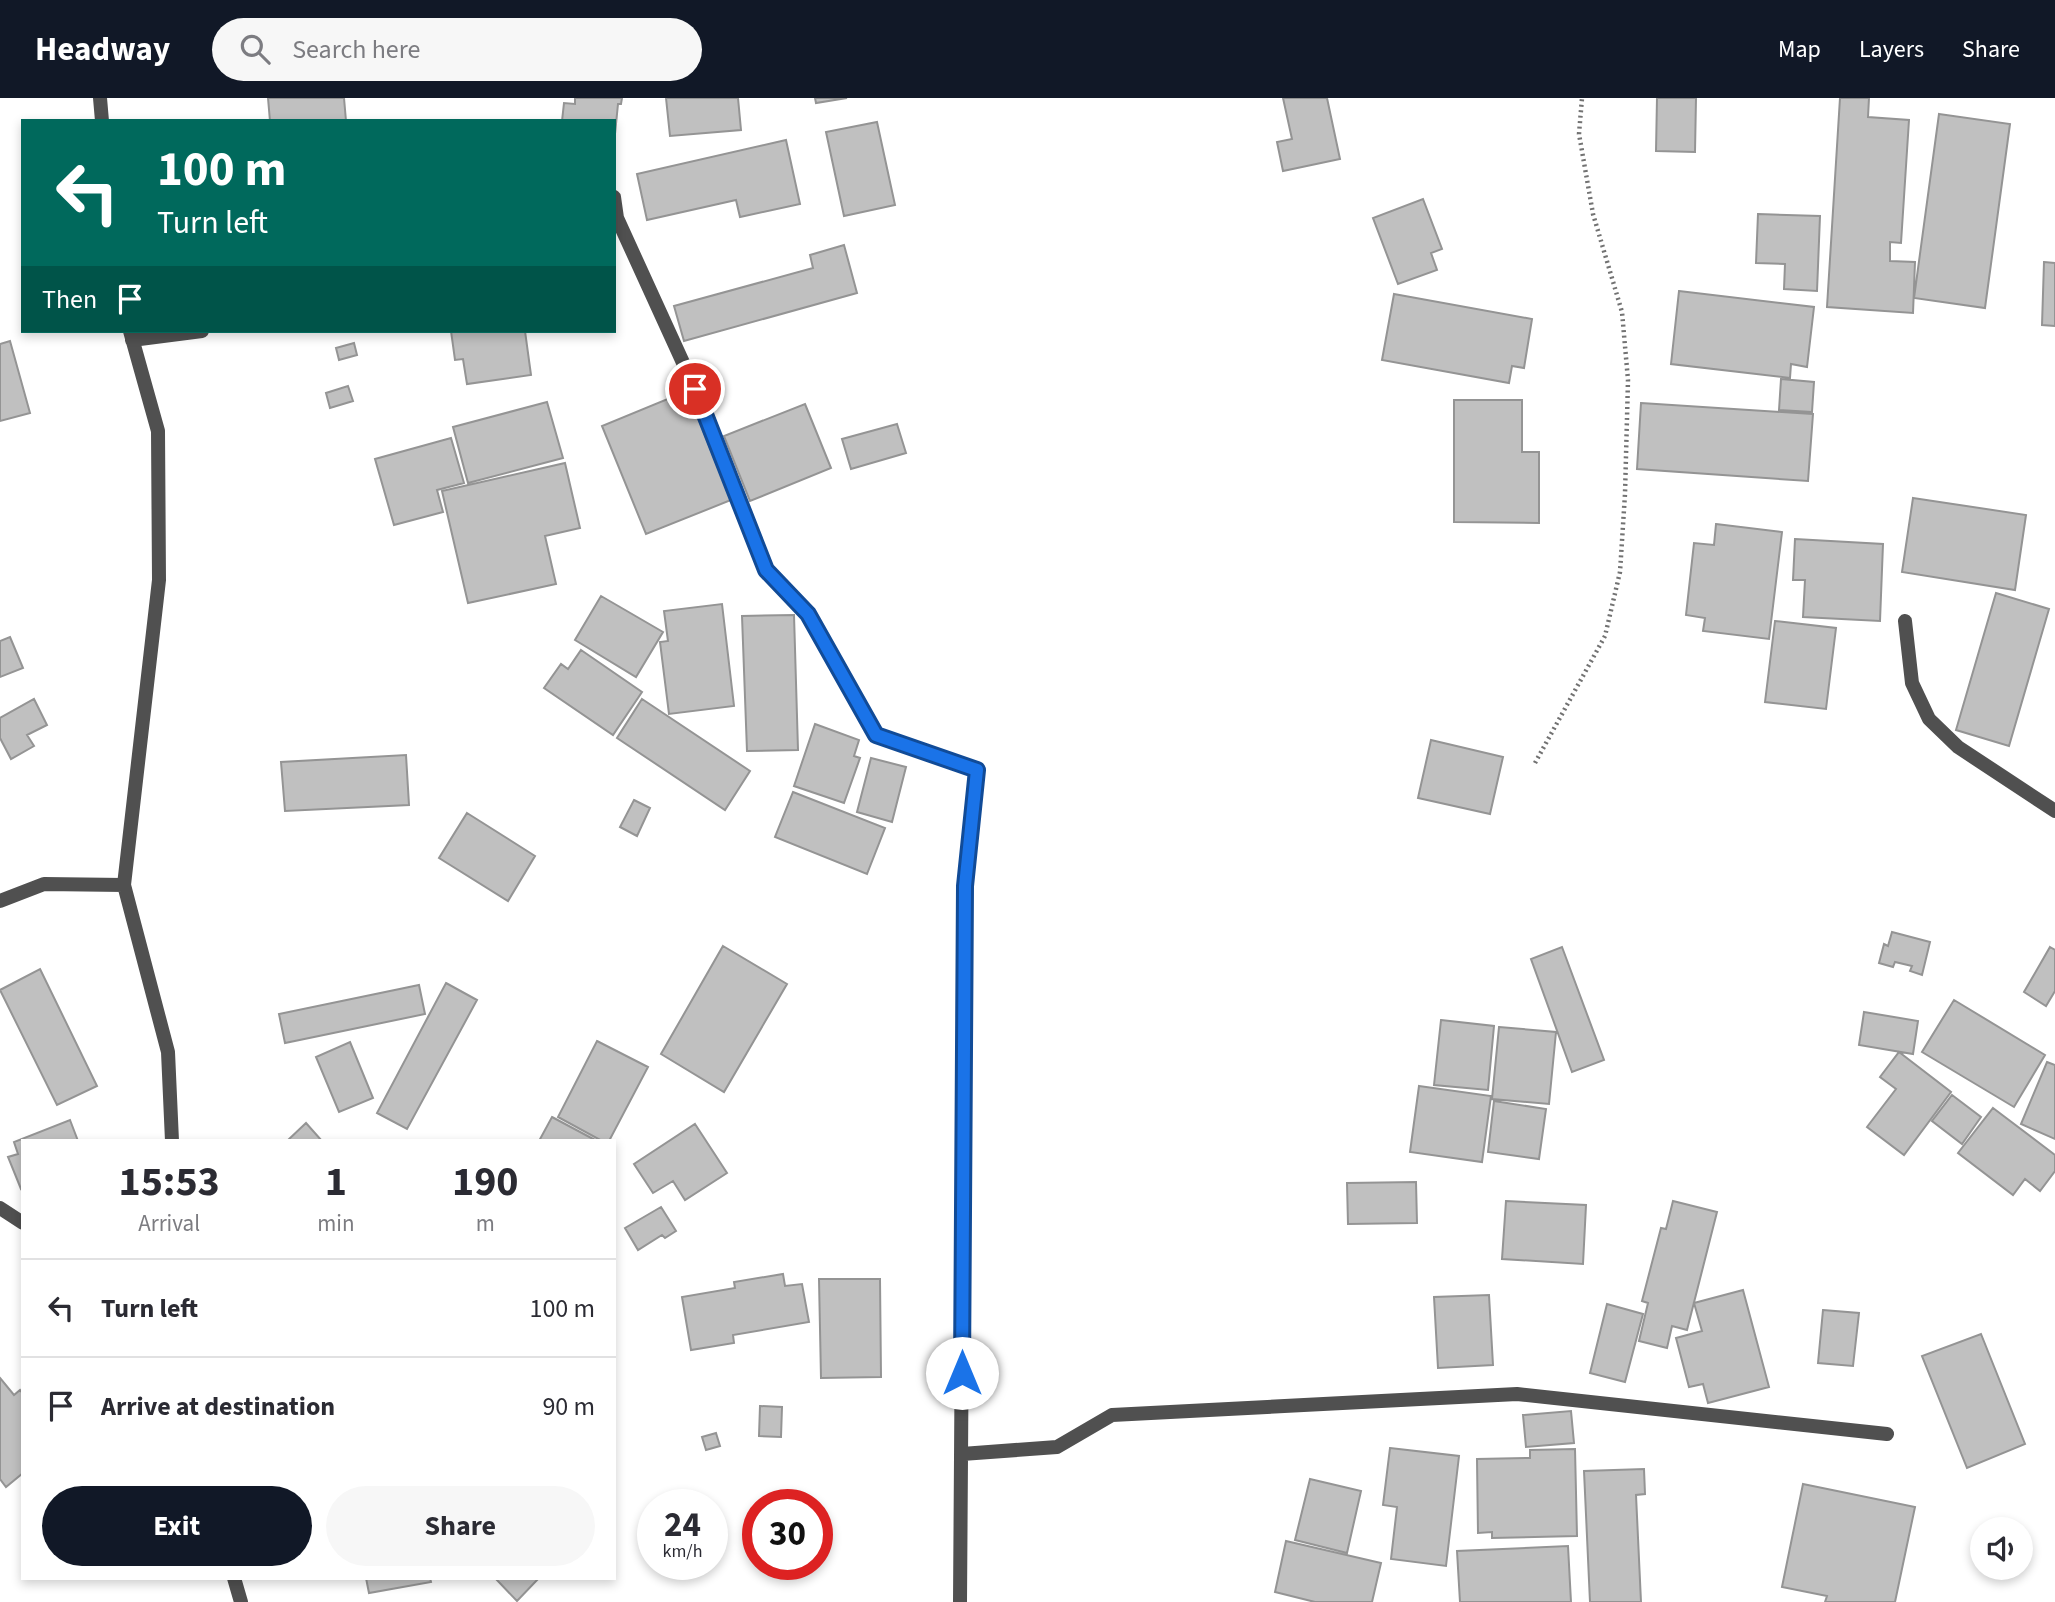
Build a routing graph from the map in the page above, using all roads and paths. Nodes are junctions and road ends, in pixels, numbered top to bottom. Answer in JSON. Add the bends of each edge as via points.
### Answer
{"nodes":[{"id":1,"x":100,"y":98,"type":"edge"},
{"id":2,"x":1582,"y":98,"type":"edge"},
{"id":3,"x":102,"y":119,"type":"edge"},
{"id":4,"x":616,"y":211,"type":"edge"},
{"id":5,"x":166,"y":333,"type":"edge"},
{"id":6,"x":131,"y":335,"type":"edge"},
{"id":7,"x":1905,"y":621,"type":"dead end"},
{"id":8,"x":1535,"y":764,"type":"dead end"},
{"id":9,"x":2055,"y":811,"type":"edge"},
{"id":10,"x":124,"y":885,"type":"junction"},
{"id":11,"x":0,"y":901,"type":"edge"},
{"id":12,"x":172,"y":1139,"type":"edge"},
{"id":13,"x":0,"y":1208,"type":"edge"},
{"id":14,"x":21,"y":1222,"type":"edge"},
{"id":15,"x":1887,"y":1434,"type":"dead end"},
{"id":16,"x":962,"y":1454,"type":"junction"},
{"id":17,"x":235,"y":1580,"type":"edge"},
{"id":18,"x":242,"y":1602,"type":"edge"},
{"id":19,"x":960,"y":1602,"type":"edge"}],
"edges":[{"from":1,"to":3,"type":"street"},
{"from":2,"to":8,"type":"path","via":[[1579,134],[1593,214],[1622,312],[1628,380],[1622,546],[1605,636]]},
{"from":4,"to":16,"type":"street","via":[[706,413],[766,570],[808,614],[876,735],[977,770],[965,886]]},
{"from":5,"to":6,"type":"street"},
{"from":6,"to":10,"type":"street","via":[[158,430],[159,580]]},
{"from":7,"to":9,"type":"street","via":[[1912,683],[1929,719],[1958,747]]},
{"from":10,"to":11,"type":"street","via":[[44,884]]},
{"from":10,"to":12,"type":"street","via":[[167,1052]]},
{"from":13,"to":14,"type":"street"},
{"from":15,"to":16,"type":"street","via":[[1517,1394],[1112,1415],[1057,1447]]},
{"from":16,"to":19,"type":"street"},
{"from":17,"to":18,"type":"street"}]}
